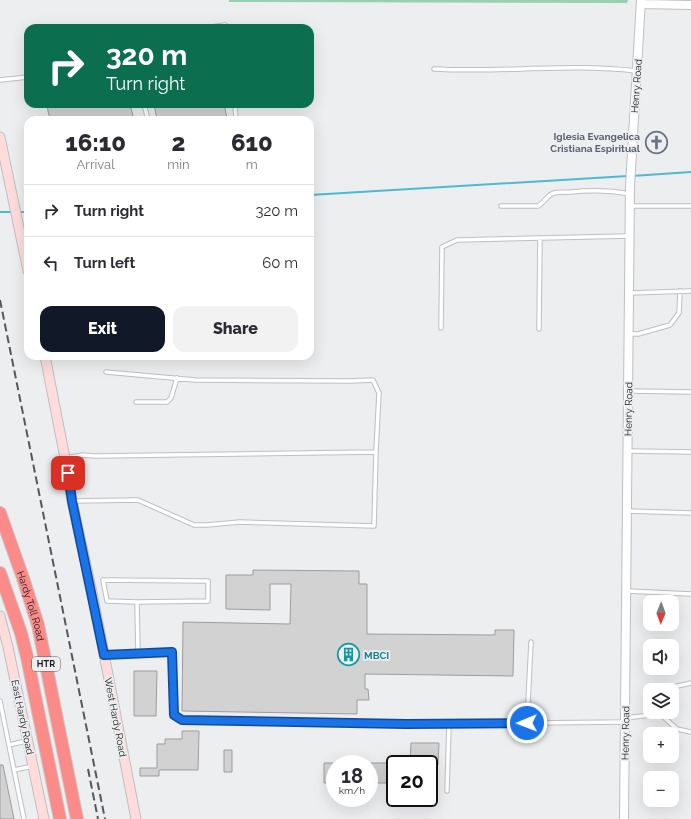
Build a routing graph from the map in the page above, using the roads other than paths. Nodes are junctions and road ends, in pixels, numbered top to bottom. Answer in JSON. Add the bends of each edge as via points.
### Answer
{"nodes":[{"id":1,"x":641,"y":2,"type":"edge"},
{"id":2,"x":691,"y":5,"type":"edge"},
{"id":3,"x":434,"y":69,"type":"dead end"},
{"id":4,"x":638,"y":71,"type":"junction"},
{"id":5,"x":24,"y":77,"type":"edge"},
{"id":6,"x":0,"y":80,"type":"edge"},
{"id":7,"x":0,"y":137,"type":"edge"},
{"id":8,"x":630,"y":190,"type":"junction"},
{"id":9,"x":501,"y":206,"type":"dead end"},
{"id":10,"x":630,"y":206,"type":"junction"},
{"id":11,"x":691,"y":206,"type":"edge"},
{"id":12,"x":629,"y":236,"type":"junction"},
{"id":13,"x":540,"y":238,"type":"junction"},
{"id":14,"x":24,"y":251,"type":"edge"},
{"id":15,"x":680,"y":291,"type":"junction"},
{"id":16,"x":691,"y":291,"type":"edge"},
{"id":17,"x":629,"y":293,"type":"junction"},
{"id":18,"x":441,"y":328,"type":"dead end"},
{"id":19,"x":539,"y":329,"type":"dead end"},
{"id":20,"x":629,"y":334,"type":"junction"},
{"id":21,"x":46,"y":360,"type":"edge"},
{"id":22,"x":106,"y":372,"type":"dead end"},
{"id":23,"x":177,"y":378,"type":"junction"},
{"id":24,"x":628,"y":391,"type":"junction"},
{"id":25,"x":691,"y":392,"type":"edge"},
{"id":26,"x":136,"y":402,"type":"dead end"},
{"id":27,"x":628,"y":451,"type":"junction"},
{"id":28,"x":376,"y":452,"type":"junction"},
{"id":29,"x":691,"y":452,"type":"edge"},
{"id":30,"x":65,"y":458,"type":"junction"},
{"id":31,"x":72,"y":501,"type":"junction"},
{"id":32,"x":627,"y":511,"type":"junction"},
{"id":33,"x":0,"y":513,"type":"edge"},
{"id":34,"x":691,"y":513,"type":"edge"},
{"id":35,"x":0,"y":574,"type":"edge"},
{"id":36,"x":627,"y":591,"type":"junction"},
{"id":37,"x":691,"y":594,"type":"edge"},
{"id":38,"x":137,"y":602,"type":"junction"},
{"id":39,"x":0,"y":616,"type":"edge"},
{"id":40,"x":531,"y":642,"type":"dead end"},
{"id":41,"x":138,"y":653,"type":"junction"},
{"id":42,"x":104,"y":655,"type":"junction"},
{"id":43,"x":691,"y":682,"type":"edge"},
{"id":44,"x":679,"y":685,"type":"edge"},
{"id":45,"x":0,"y":701,"type":"edge"},
{"id":46,"x":643,"y":716,"type":"edge"},
{"id":47,"x":666,"y":719,"type":"edge"},
{"id":48,"x":625,"y":720,"type":"junction"},
{"id":49,"x":527,"y":723,"type":"junction"},
{"id":50,"x":449,"y":724,"type":"junction"},
{"id":51,"x":691,"y":732,"type":"edge"},
{"id":52,"x":27,"y":740,"type":"junction"},
{"id":53,"x":9,"y":745,"type":"junction"},
{"id":54,"x":33,"y":766,"type":"junction"},
{"id":55,"x":14,"y":770,"type":"junction"},
{"id":56,"x":447,"y":792,"type":"dead end"},
{"id":57,"x":24,"y":819,"type":"edge"},
{"id":58,"x":44,"y":819,"type":"edge"},
{"id":59,"x":60,"y":819,"type":"edge"},
{"id":60,"x":77,"y":819,"type":"edge"},
{"id":61,"x":136,"y":819,"type":"edge"},
{"id":62,"x":624,"y":819,"type":"edge"}],
"edges":[{"from":1,"to":2,"type":"street"},
{"from":1,"to":4,"type":"street","name":"Henry Road"},
{"from":3,"to":4,"type":"lane","via":[[616,68]]},
{"from":4,"to":8,"type":"street","name":"Henry Road"},
{"from":5,"to":6,"type":"lane"},
{"from":7,"to":14,"type":"main road"},
{"from":8,"to":9,"type":"lane","via":[[554,193],[538,206]]},
{"from":8,"to":10,"type":"street","name":"Henry Road"},
{"from":10,"to":11,"type":"lane"},
{"from":10,"to":12,"type":"street","name":"Henry Road"},
{"from":12,"to":13,"type":"lane"},
{"from":12,"to":17,"type":"street","name":"Henry Road"},
{"from":13,"to":18,"type":"lane","via":[[457,240],[442,247]]},
{"from":13,"to":19,"type":"lane"},
{"from":15,"to":16,"type":"lane"},
{"from":15,"to":17,"type":"lane"},
{"from":15,"to":20,"type":"lane","via":[[679,313],[670,325]]},
{"from":17,"to":20,"type":"street","name":"Henry Road"},
{"from":20,"to":24,"type":"street","name":"Henry Road"},
{"from":21,"to":30,"type":"main road","name":"West Hardy Road"},
{"from":22,"to":23,"type":"lane"},
{"from":23,"to":26,"type":"lane","via":[[171,398],[167,402]]},
{"from":23,"to":28,"type":"lane","via":[[373,380],[380,393]]},
{"from":24,"to":25,"type":"lane"},
{"from":24,"to":27,"type":"street","name":"Henry Road"},
{"from":27,"to":29,"type":"lane"},
{"from":27,"to":32,"type":"street","name":"Henry Road"},
{"from":28,"to":30,"type":"lane","via":[[82,455]]},
{"from":28,"to":31,"type":"lane","via":[[374,526],[240,522],[194,525],[138,500]]},
{"from":30,"to":31,"type":"main road","name":"West Hardy Road"},
{"from":31,"to":42,"type":"main road","name":"West Hardy Road"},
{"from":32,"to":34,"type":"lane"},
{"from":32,"to":36,"type":"street","name":"Henry Road"},
{"from":33,"to":60,"type":"highway","name":"Hardy Toll Road","number":"HTR","via":[[38,625]]},
{"from":35,"to":59,"type":"highway","name":"Hardy Toll Road","number":"HTR","via":[[24,645]]},
{"from":36,"to":37,"type":"lane"},
{"from":36,"to":48,"type":"street","name":"Henry Road"},
{"from":38,"to":38,"type":"lane","via":[[107,601],[103,580],[208,581],[208,601]]},
{"from":38,"to":41,"type":"lane"},
{"from":39,"to":52,"type":"main road","name":"East Hardy Road"},
{"from":40,"to":49,"type":"lane"},
{"from":41,"to":42,"type":"lane"},
{"from":41,"to":50,"type":"lane","via":[[172,652],[174,715],[182,720]]},
{"from":42,"to":61,"type":"main road","name":"West Hardy Road"},
{"from":43,"to":44,"type":"lane"},
{"from":45,"to":53,"type":"lane"},
{"from":46,"to":48,"type":"lane"},
{"from":47,"to":51,"type":"lane","via":[[677,729]]},
{"from":48,"to":49,"type":"lane"},
{"from":48,"to":62,"type":"street","name":"Henry Road"},
{"from":49,"to":50,"type":"lane"},
{"from":50,"to":56,"type":"lane"},
{"from":52,"to":53,"type":"lane"},
{"from":52,"to":54,"type":"main road","name":"East Hardy Road"},
{"from":53,"to":55,"type":"lane"},
{"from":54,"to":55,"type":"lane"},
{"from":54,"to":58,"type":"main road","name":"East Hardy Road"},
{"from":55,"to":57,"type":"lane"}]}
